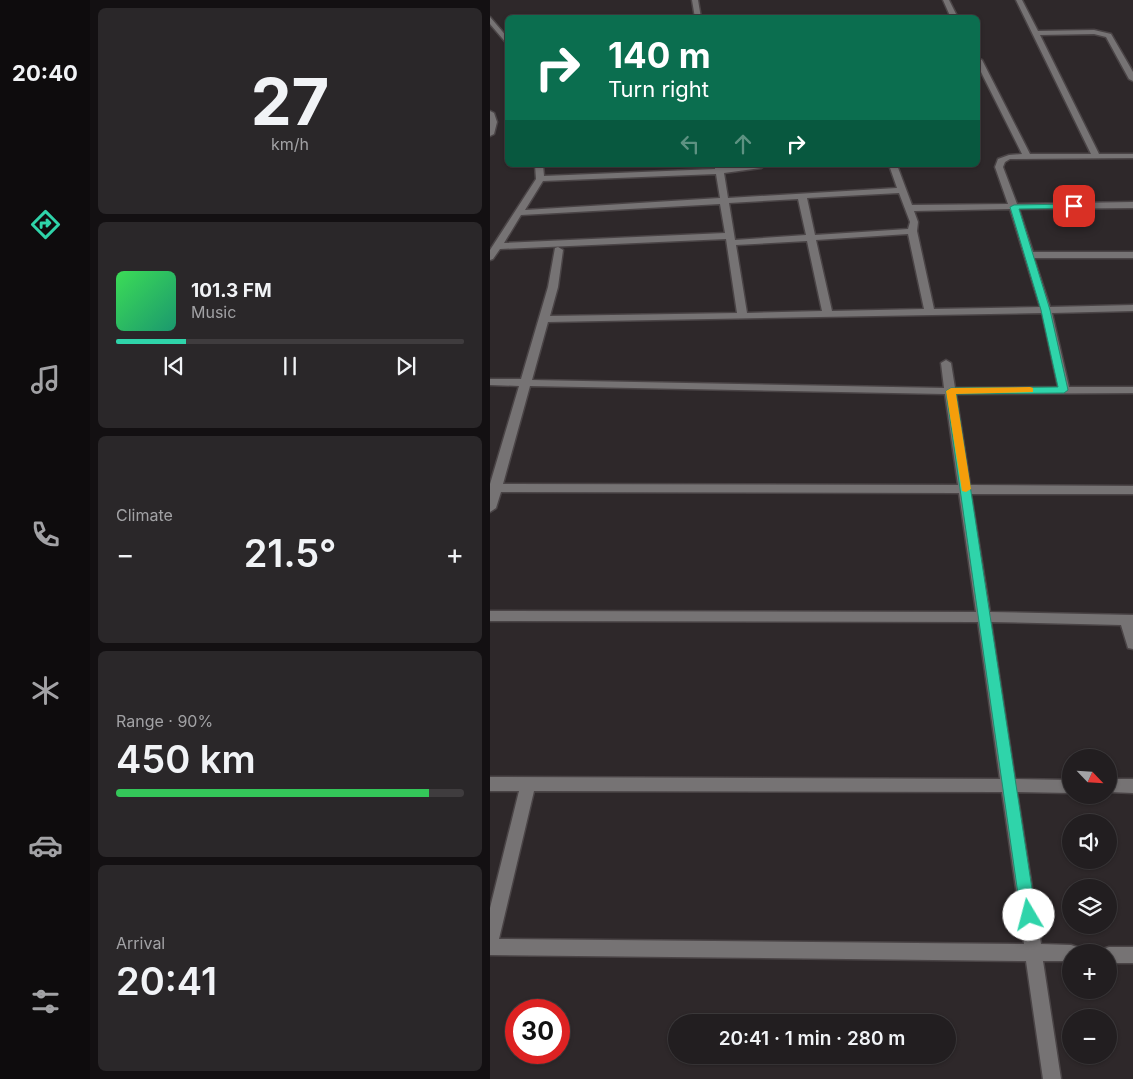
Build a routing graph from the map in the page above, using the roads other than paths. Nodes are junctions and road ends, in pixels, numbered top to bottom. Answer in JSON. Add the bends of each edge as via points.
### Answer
{"nodes":[{"id":1,"x":705,"y":0,"type":"edge"},
{"id":2,"x":946,"y":0,"type":"edge"},
{"id":3,"x":1019,"y":0,"type":"edge"},
{"id":4,"x":695,"y":1,"type":"edge"},
{"id":5,"x":697,"y":15,"type":"edge"},
{"id":6,"x":954,"y":15,"type":"edge"},
{"id":7,"x":490,"y":19,"type":"edge"},
{"id":8,"x":1035,"y":33,"type":"junction"},
{"id":9,"x":505,"y":40,"type":"edge"},
{"id":10,"x":980,"y":64,"type":"edge"},
{"id":11,"x":1133,"y":79,"type":"edge"},
{"id":12,"x":490,"y":113,"type":"edge"},
{"id":13,"x":490,"y":134,"type":"edge"},
{"id":14,"x":1027,"y":156,"type":"junction"},
{"id":15,"x":1096,"y":156,"type":"junction"},
{"id":16,"x":1133,"y":156,"type":"edge"},
{"id":17,"x":539,"y":167,"type":"edge"},
{"id":18,"x":734,"y":167,"type":"edge"},
{"id":19,"x":894,"y":167,"type":"edge"},
{"id":20,"x":720,"y":168,"type":"edge"},
{"id":21,"x":540,"y":179,"type":"junction"},
{"id":22,"x":903,"y":190,"type":"junction"},
{"id":23,"x":802,"y":197,"type":"junction"},
{"id":24,"x":725,"y":202,"type":"junction"},
{"id":25,"x":1133,"y":205,"type":"edge"},
{"id":26,"x":1014,"y":207,"type":"junction"},
{"id":27,"x":910,"y":208,"type":"junction"},
{"id":28,"x":518,"y":213,"type":"junction"},
{"id":29,"x":912,"y":231,"type":"junction"},
{"id":30,"x":811,"y":238,"type":"junction"},
{"id":31,"x":730,"y":239,"type":"junction"},
{"id":32,"x":497,"y":246,"type":"junction"},
{"id":33,"x":558,"y":250,"type":"dead end"},
{"id":34,"x":1029,"y":255,"type":"junction"},
{"id":35,"x":1133,"y":255,"type":"edge"},
{"id":36,"x":490,"y":257,"type":"edge"},
{"id":37,"x":1133,"y":308,"type":"edge"},
{"id":38,"x":1046,"y":310,"type":"junction"},
{"id":39,"x":930,"y":312,"type":"junction"},
{"id":40,"x":828,"y":314,"type":"junction"},
{"id":41,"x":742,"y":316,"type":"junction"},
{"id":42,"x":544,"y":319,"type":"junction"},
{"id":43,"x":946,"y":363,"type":"dead end"},
{"id":44,"x":490,"y":382,"type":"edge"},
{"id":45,"x":526,"y":382,"type":"junction"},
{"id":46,"x":1064,"y":390,"type":"junction"},
{"id":47,"x":1133,"y":390,"type":"edge"},
{"id":48,"x":951,"y":391,"type":"junction"},
{"id":49,"x":493,"y":488,"type":"edge"},
{"id":50,"x":1133,"y":490,"type":"edge"},
{"id":51,"x":966,"y":491,"type":"junction"},
{"id":52,"x":490,"y":508,"type":"edge"},
{"id":53,"x":490,"y":616,"type":"edge"},
{"id":54,"x":985,"y":617,"type":"junction"},
{"id":55,"x":1130,"y":620,"type":"edge"},
{"id":56,"x":1133,"y":644,"type":"edge"},
{"id":57,"x":490,"y":784,"type":"edge"},
{"id":58,"x":528,"y":784,"type":"junction"},
{"id":59,"x":1010,"y":785,"type":"junction"},
{"id":60,"x":1062,"y":786,"type":"edge"},
{"id":61,"x":1118,"y":786,"type":"edge"},
{"id":62,"x":1133,"y":786,"type":"edge"},
{"id":63,"x":490,"y":945,"type":"edge"},
{"id":64,"x":1034,"y":952,"type":"junction"},
{"id":65,"x":1062,"y":953,"type":"edge"},
{"id":66,"x":1117,"y":954,"type":"edge"},
{"id":67,"x":1133,"y":955,"type":"edge"},
{"id":68,"x":1052,"y":1079,"type":"edge"}],
"edges":[{"from":1,"to":4,"type":"street"},
{"from":2,"to":6,"type":"street"},
{"from":3,"to":8,"type":"street"},
{"from":4,"to":5,"type":"street"},
{"from":7,"to":9,"type":"street"},
{"from":8,"to":11,"type":"street","via":[[1094,32],[1109,36]]},
{"from":8,"to":15,"type":"street"},
{"from":10,"to":14,"type":"street"},
{"from":12,"to":13,"type":"street","via":[[493,122]]},
{"from":14,"to":15,"type":"street"},
{"from":14,"to":26,"type":"street","via":[[1001,161],[1000,167]]},
{"from":15,"to":16,"type":"street"},
{"from":17,"to":21,"type":"street"},
{"from":18,"to":20,"type":"street"},
{"from":19,"to":22,"type":"street"},
{"from":20,"to":21,"type":"street"},
{"from":20,"to":24,"type":"street"},
{"from":21,"to":28,"type":"street"},
{"from":22,"to":23,"type":"street"},
{"from":22,"to":27,"type":"street"},
{"from":23,"to":24,"type":"street"},
{"from":23,"to":30,"type":"street"},
{"from":24,"to":28,"type":"street"},
{"from":24,"to":31,"type":"street"},
{"from":25,"to":26,"type":"street"},
{"from":26,"to":27,"type":"street"},
{"from":26,"to":34,"type":"street"},
{"from":27,"to":29,"type":"street","via":[[914,222]]},
{"from":28,"to":32,"type":"street"},
{"from":29,"to":30,"type":"street"},
{"from":29,"to":39,"type":"street"},
{"from":30,"to":31,"type":"street"},
{"from":30,"to":40,"type":"street"},
{"from":31,"to":32,"type":"street"},
{"from":31,"to":41,"type":"street"},
{"from":32,"to":36,"type":"street"},
{"from":33,"to":42,"type":"street"},
{"from":34,"to":35,"type":"street"},
{"from":34,"to":38,"type":"street"},
{"from":37,"to":38,"type":"street"},
{"from":38,"to":39,"type":"street"},
{"from":38,"to":46,"type":"street"},
{"from":39,"to":40,"type":"street"},
{"from":40,"to":41,"type":"street"},
{"from":41,"to":42,"type":"street"},
{"from":42,"to":45,"type":"street"},
{"from":43,"to":48,"type":"street"},
{"from":44,"to":45,"type":"street"},
{"from":45,"to":48,"type":"street"},
{"from":45,"to":49,"type":"street"},
{"from":46,"to":47,"type":"street"},
{"from":46,"to":48,"type":"street"},
{"from":48,"to":51,"type":"street"},
{"from":49,"to":51,"type":"street"},
{"from":49,"to":52,"type":"street"},
{"from":50,"to":51,"type":"street"},
{"from":51,"to":54,"type":"street"},
{"from":53,"to":54,"type":"street"},
{"from":54,"to":55,"type":"street"},
{"from":54,"to":59,"type":"street"},
{"from":55,"to":56,"type":"street"},
{"from":57,"to":58,"type":"street"},
{"from":58,"to":59,"type":"street"},
{"from":58,"to":63,"type":"street"},
{"from":59,"to":60,"type":"street"},
{"from":59,"to":64,"type":"street"},
{"from":61,"to":62,"type":"street"},
{"from":63,"to":64,"type":"street"},
{"from":64,"to":65,"type":"street"},
{"from":64,"to":68,"type":"street"},
{"from":66,"to":67,"type":"street"}]}
